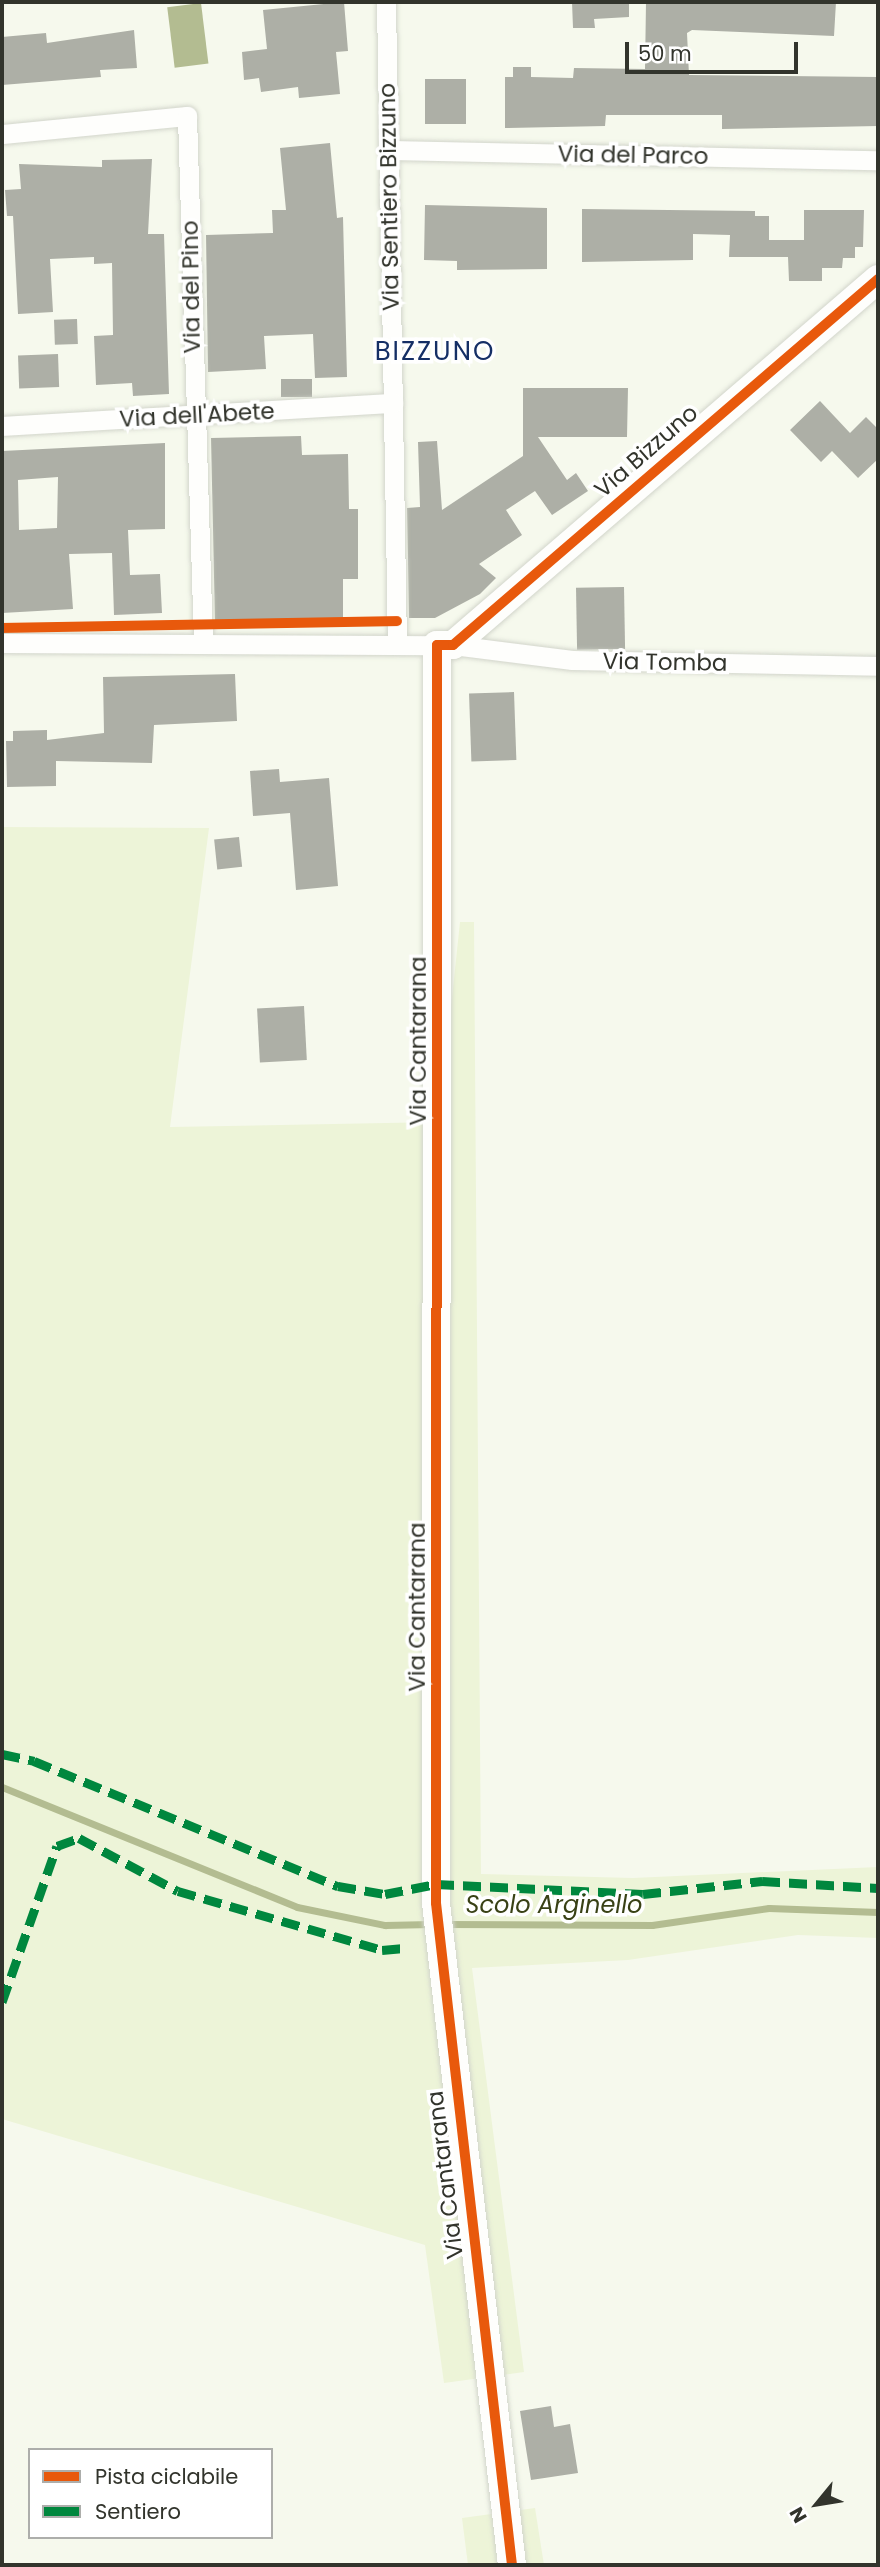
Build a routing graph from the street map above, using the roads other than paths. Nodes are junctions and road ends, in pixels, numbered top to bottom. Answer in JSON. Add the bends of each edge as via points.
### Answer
{"nodes":[{"id":1,"x":386,"y":2,"type":"edge"},
{"id":2,"x":2,"y":134,"type":"edge"},
{"id":3,"x":388,"y":150,"type":"junction"},
{"id":4,"x":878,"y":160,"type":"edge"},
{"id":5,"x":878,"y":279,"type":"edge"},
{"id":6,"x":393,"y":403,"type":"junction"},
{"id":7,"x":194,"y":416,"type":"junction"},
{"id":8,"x":2,"y":426,"type":"edge"},
{"id":9,"x":2,"y":643,"type":"edge"},
{"id":10,"x":203,"y":644,"type":"junction"},
{"id":11,"x":397,"y":644,"type":"junction"},
{"id":12,"x":445,"y":645,"type":"junction"},
{"id":13,"x":878,"y":666,"type":"edge"},
{"id":14,"x":512,"y":2565,"type":"edge"}],
"edges":[{"from":1,"to":3,"type":"street","name":"Via Sentiero Bizzuno"},
{"from":2,"to":7,"type":"street","name":"Via del Pino","via":[[187,116]]},
{"from":3,"to":4,"type":"street","name":"Via del Parco"},
{"from":3,"to":6,"type":"street","name":"Via Sentiero Bizzuno"},
{"from":5,"to":12,"type":"street","name":"Via Bizzuno"},
{"from":6,"to":7,"type":"street","name":"Via dell'Abete"},
{"from":6,"to":11,"type":"street","name":"Via Sentiero Bizzuno"},
{"from":7,"to":8,"type":"street","name":"Via dell'Abete"},
{"from":7,"to":10,"type":"street","name":"Via del Pino"},
{"from":9,"to":10,"type":"street"},
{"from":10,"to":11,"type":"street"},
{"from":11,"to":12,"type":"street"},
{"from":12,"to":13,"type":"street","name":"Via Tomba","via":[[572,660]]},
{"from":12,"to":14,"type":"street","name":"Via Cantarana","via":[[438,1924]]}]}
